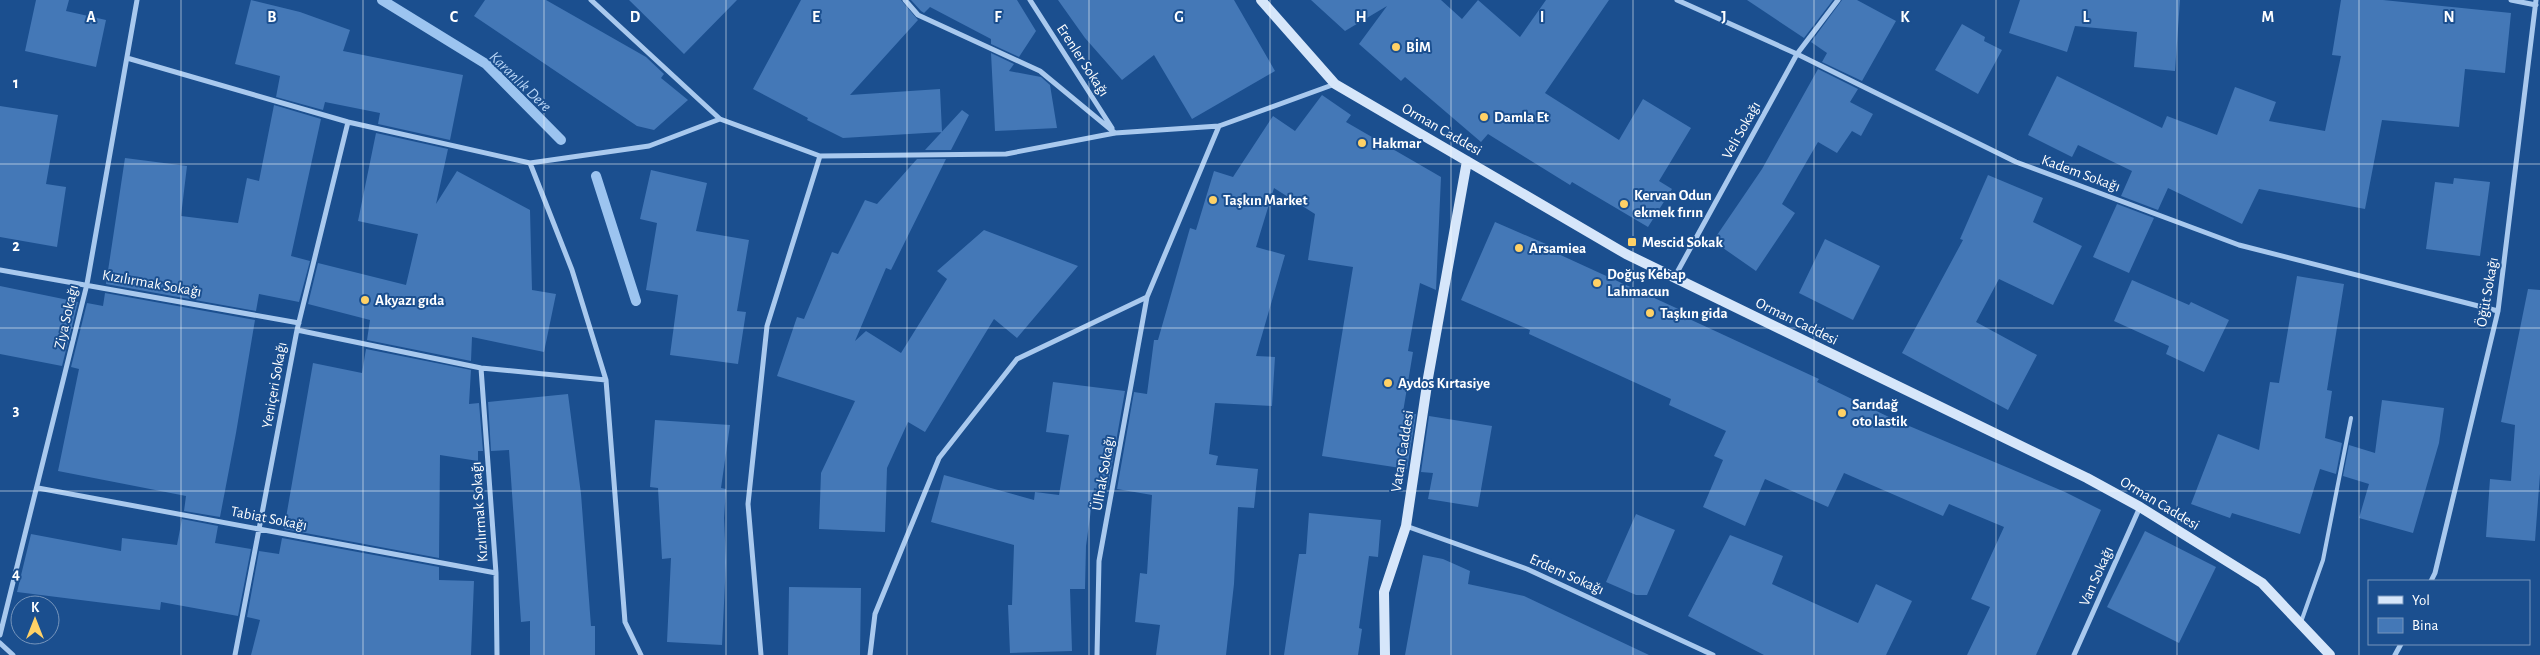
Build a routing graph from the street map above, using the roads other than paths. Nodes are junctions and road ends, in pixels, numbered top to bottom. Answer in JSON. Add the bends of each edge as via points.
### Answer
{"nodes":[{"id":1,"x":137,"y":0,"type":"edge"},
{"id":2,"x":591,"y":0,"type":"edge"},
{"id":3,"x":905,"y":0,"type":"edge"},
{"id":4,"x":1030,"y":0,"type":"edge"},
{"id":5,"x":1260,"y":0,"type":"edge"},
{"id":6,"x":1677,"y":0,"type":"edge"},
{"id":7,"x":1838,"y":0,"type":"edge"},
{"id":8,"x":2511,"y":0,"type":"edge"},
{"id":9,"x":2536,"y":2,"type":"edge"},
{"id":10,"x":1797,"y":54,"type":"junction"},
{"id":11,"x":127,"y":58,"type":"junction"},
{"id":12,"x":1335,"y":84,"type":"junction"},
{"id":13,"x":720,"y":119,"type":"junction"},
{"id":14,"x":348,"y":122,"type":"junction"},
{"id":15,"x":1219,"y":126,"type":"junction"},
{"id":16,"x":1116,"y":133,"type":"junction"},
{"id":17,"x":820,"y":156,"type":"junction"},
{"id":18,"x":1468,"y":161,"type":"junction"},
{"id":19,"x":530,"y":163,"type":"junction"},
{"id":20,"x":0,"y":270,"type":"edge"},
{"id":21,"x":1674,"y":278,"type":"junction"},
{"id":22,"x":87,"y":284,"type":"junction"},
{"id":23,"x":1147,"y":297,"type":"junction"},
{"id":24,"x":2498,"y":311,"type":"junction"},
{"id":25,"x":299,"y":323,"type":"junction"},
{"id":26,"x":297,"y":330,"type":"junction"},
{"id":27,"x":481,"y":368,"type":"junction"},
{"id":28,"x":606,"y":380,"type":"junction"},
{"id":29,"x":2351,"y":418,"type":"dead end"},
{"id":30,"x":38,"y":488,"type":"junction"},
{"id":31,"x":2140,"y":507,"type":"junction"},
{"id":32,"x":1406,"y":526,"type":"junction"},
{"id":33,"x":260,"y":529,"type":"junction"},
{"id":34,"x":496,"y":573,"type":"junction"},
{"id":35,"x":2431,"y":580,"type":"edge"},
{"id":36,"x":2301,"y":624,"type":"junction"},
{"id":37,"x":0,"y":635,"type":"edge"},
{"id":38,"x":0,"y":643,"type":"edge"},
{"id":39,"x":13,"y":655,"type":"edge"},
{"id":40,"x":235,"y":655,"type":"edge"},
{"id":41,"x":497,"y":655,"type":"edge"},
{"id":42,"x":642,"y":655,"type":"edge"},
{"id":43,"x":761,"y":655,"type":"edge"},
{"id":44,"x":870,"y":655,"type":"edge"},
{"id":45,"x":1097,"y":655,"type":"edge"},
{"id":46,"x":1385,"y":655,"type":"edge"},
{"id":47,"x":1713,"y":655,"type":"edge"},
{"id":48,"x":2074,"y":655,"type":"edge"},
{"id":49,"x":2330,"y":655,"type":"edge"}],
"edges":[{"from":1,"to":11,"type":"street","name":"Ziya Sokağı"},
{"from":2,"to":13,"type":"street"},
{"from":3,"to":16,"type":"street","via":[[918,15],[1040,71]]},
{"from":4,"to":16,"type":"street","name":"Erenler Sokağı"},
{"from":5,"to":12,"type":"street","name":"Orman Caddesi"},
{"from":6,"to":10,"type":"street","name":"Kadem Sokağı"},
{"from":7,"to":10,"type":"street","name":"Veli Sokağı"},
{"from":8,"to":9,"type":"street"},
{"from":9,"to":24,"type":"street","name":"Öğüt Sokağı"},
{"from":10,"to":21,"type":"street","name":"Veli Sokağı"},
{"from":10,"to":24,"type":"street","name":"Kadem Sokağı","via":[[2016,162],[2230,242]]},
{"from":11,"to":14,"type":"street"},
{"from":11,"to":22,"type":"street","name":"Ziya Sokağı"},
{"from":12,"to":15,"type":"street"},
{"from":12,"to":18,"type":"street","name":"Orman Caddesi"},
{"from":13,"to":17,"type":"street"},
{"from":13,"to":19,"type":"street","via":[[650,146]]},
{"from":14,"to":19,"type":"street"},
{"from":14,"to":25,"type":"street","name":"Yeniçeri Sokağı"},
{"from":15,"to":16,"type":"street"},
{"from":15,"to":23,"type":"street","name":"Ülhak Sokağı"},
{"from":16,"to":17,"type":"street","via":[[1006,154]]},
{"from":17,"to":43,"type":"street","via":[[767,326],[748,504]]},
{"from":18,"to":21,"type":"street","name":"Orman Caddesi","via":[[1626,254]]},
{"from":18,"to":32,"type":"street","name":"Vatan Caddesi","via":[[1428,378]]},
{"from":19,"to":28,"type":"street","via":[[572,270]]},
{"from":20,"to":22,"type":"street","name":"Kızılırmak Sokağı"},
{"from":21,"to":31,"type":"street","name":"Orman Caddesi","via":[[2087,478]]},
{"from":22,"to":25,"type":"street","name":"Kızılırmak Sokağı"},
{"from":22,"to":30,"type":"street","name":"Ziya Sokağı"},
{"from":23,"to":44,"type":"street","via":[[1016,359],[939,458],[875,614]]},
{"from":23,"to":45,"type":"street","name":"Ülhak Sokağı","via":[[1099,561]]},
{"from":24,"to":35,"type":"street","name":"Öğüt Sokağı"},
{"from":25,"to":26,"type":"street","name":"Yeniçeri Sokağı"},
{"from":26,"to":27,"type":"street"},
{"from":26,"to":33,"type":"street","name":"Yeniçeri Sokağı"},
{"from":27,"to":28,"type":"street"},
{"from":27,"to":34,"type":"street","name":"Kızılırmak Sokağı"},
{"from":28,"to":42,"type":"street","via":[[625,622]]},
{"from":29,"to":36,"type":"lane","via":[[2323,560]]},
{"from":30,"to":33,"type":"street","name":"Tabiat Sokağı"},
{"from":30,"to":37,"type":"street","name":"Ziya Sokağı"},
{"from":31,"to":36,"type":"street","name":"Orman Caddesi","via":[[2262,583]]},
{"from":31,"to":48,"type":"street","name":"Van Sokağı"},
{"from":32,"to":46,"type":"street","name":"Vatan Caddesi","via":[[1384,592]]},
{"from":32,"to":47,"type":"street","name":"Erdem Sokağı","via":[[1527,568]]},
{"from":33,"to":34,"type":"street","name":"Tabiat Sokağı"},
{"from":33,"to":40,"type":"street","name":"Yeniçeri Sokağı"},
{"from":34,"to":41,"type":"street","name":"Kızılırmak Sokağı"},
{"from":36,"to":49,"type":"street","name":"Orman Caddesi"},
{"from":38,"to":39,"type":"street"}]}
